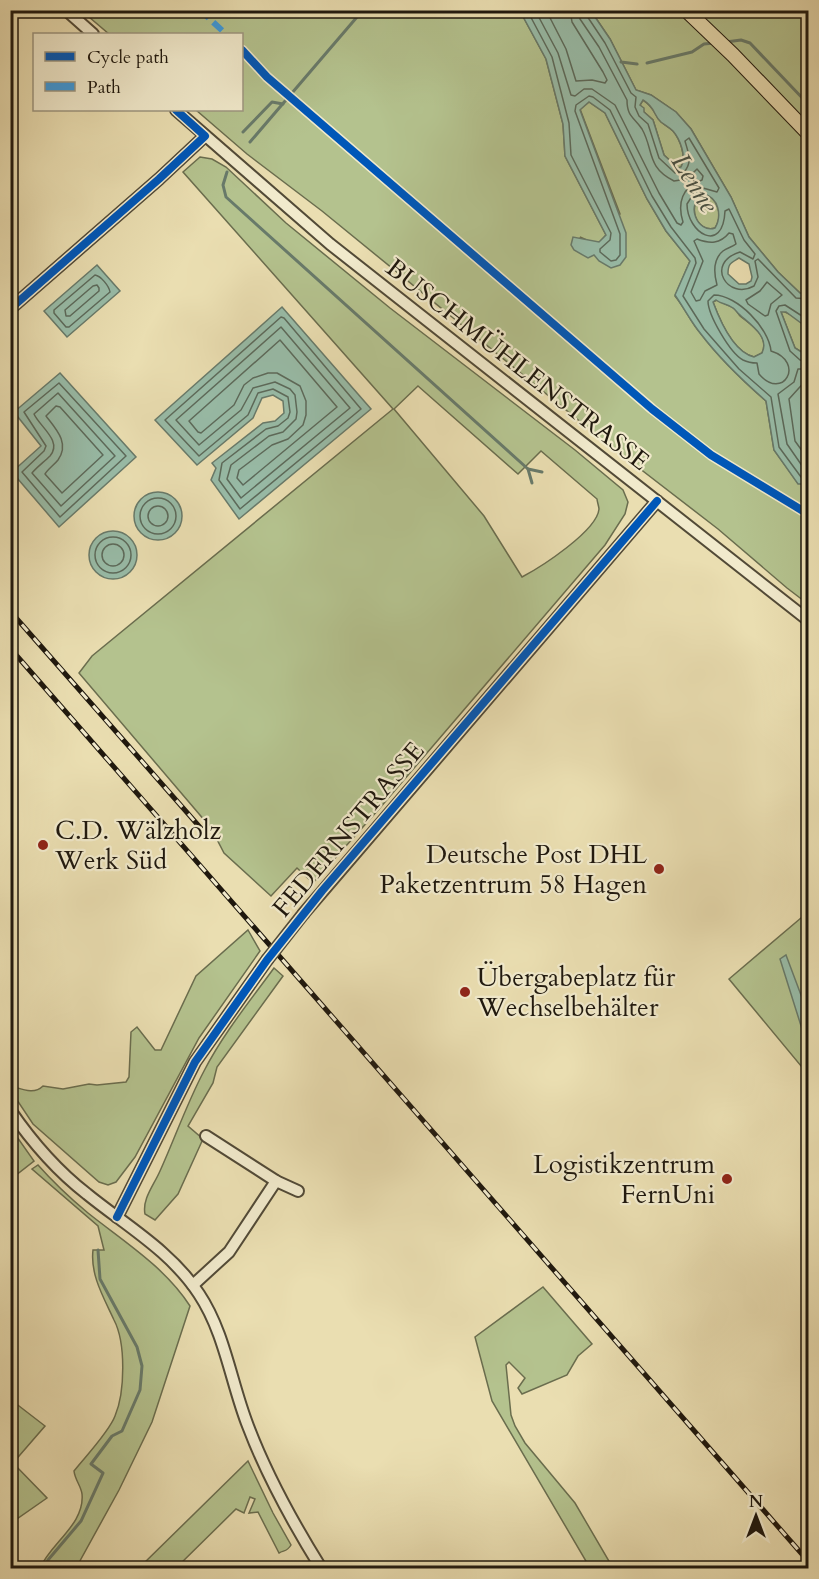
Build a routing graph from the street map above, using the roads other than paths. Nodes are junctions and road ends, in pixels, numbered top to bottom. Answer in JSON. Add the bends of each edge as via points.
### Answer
{"nodes":[{"id":1,"x":66,"y":10,"type":"edge"},
{"id":2,"x":686,"y":10,"type":"edge"},
{"id":3,"x":92,"y":33,"type":"edge"},
{"id":4,"x":177,"y":111,"type":"edge"},
{"id":5,"x":808,"y":133,"type":"edge"},
{"id":6,"x":206,"y":136,"type":"junction"},
{"id":7,"x":10,"y":309,"type":"edge"},
{"id":8,"x":657,"y":501,"type":"junction"},
{"id":9,"x":808,"y":620,"type":"edge"},
{"id":10,"x":10,"y":1110,"type":"edge"},
{"id":11,"x":206,"y":1136,"type":"dead end"},
{"id":12,"x":276,"y":1181,"type":"junction"},
{"id":13,"x":298,"y":1191,"type":"dead end"},
{"id":14,"x":117,"y":1217,"type":"junction"},
{"id":15,"x":193,"y":1285,"type":"junction"},
{"id":16,"x":321,"y":1569,"type":"edge"}],
"edges":[{"from":1,"to":3,"type":"street"},
{"from":2,"to":5,"type":"main road"},
{"from":4,"to":6,"type":"street","name":"BUSCHMÜHLENSTRASSE"},
{"from":6,"to":7,"type":"street"},
{"from":6,"to":8,"type":"street","name":"BUSCHMÜHLENSTRASSE","via":[[330,244]]},
{"from":8,"to":9,"type":"street","name":"BUSCHMÜHLENSTRASSE"},
{"from":8,"to":14,"type":"street","name":"FEDERNSTRASSE","bridge":true,"via":[[267,960],[195,1062]]},
{"from":10,"to":14,"type":"street","via":[[53,1164]]},
{"from":11,"to":12,"type":"street"},
{"from":12,"to":13,"type":"street"},
{"from":12,"to":15,"type":"street","via":[[229,1252]]},
{"from":14,"to":15,"type":"street","via":[[155,1246]]},
{"from":15,"to":16,"type":"street","via":[[214,1324],[262,1460]]}]}
